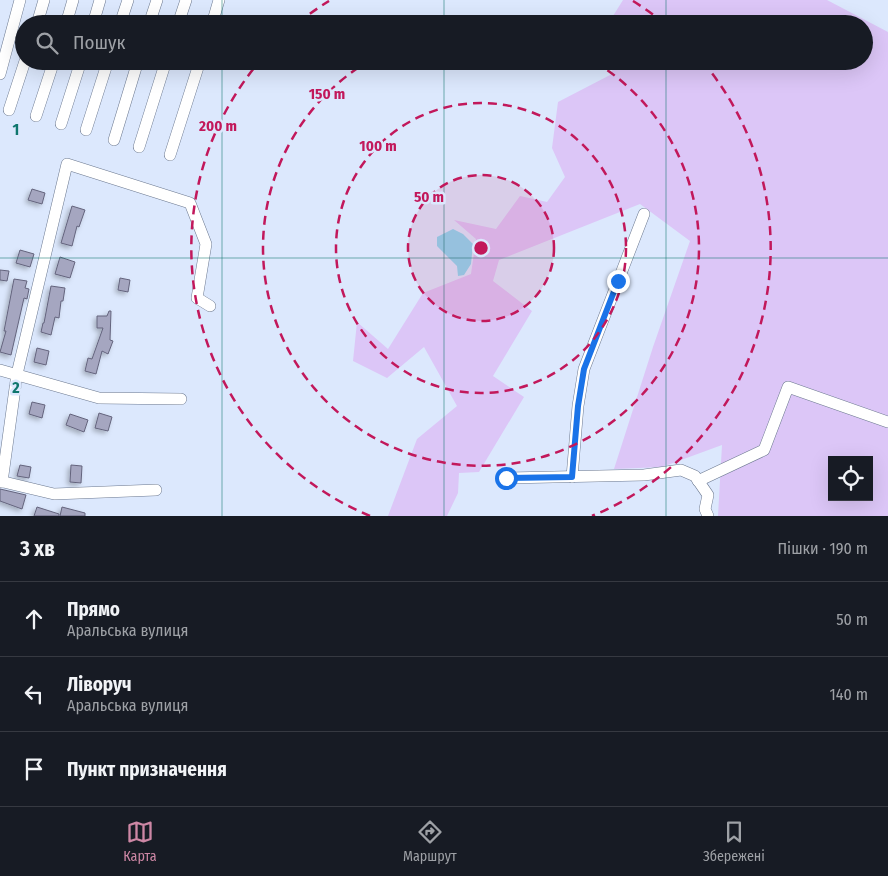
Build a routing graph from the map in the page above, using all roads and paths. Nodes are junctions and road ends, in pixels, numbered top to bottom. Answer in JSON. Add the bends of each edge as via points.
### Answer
{"nodes":[{"id":1,"x":20,"y":0,"type":"edge"},
{"id":2,"x":44,"y":0,"type":"edge"},
{"id":3,"x":73,"y":0,"type":"edge"},
{"id":4,"x":100,"y":0,"type":"edge"},
{"id":5,"x":128,"y":0,"type":"edge"},
{"id":6,"x":157,"y":0,"type":"edge"},
{"id":7,"x":186,"y":0,"type":"edge"},
{"id":8,"x":219,"y":0,"type":"edge"},
{"id":9,"x":16,"y":15,"type":"edge"},
{"id":10,"x":40,"y":15,"type":"edge"},
{"id":11,"x":69,"y":15,"type":"edge"},
{"id":12,"x":96,"y":15,"type":"edge"},
{"id":13,"x":123,"y":15,"type":"edge"},
{"id":14,"x":152,"y":15,"type":"edge"},
{"id":15,"x":181,"y":15,"type":"edge"},
{"id":16,"x":215,"y":15,"type":"edge"},
{"id":17,"x":15,"y":18,"type":"edge"},
{"id":18,"x":21,"y":70,"type":"edge"},
{"id":19,"x":51,"y":70,"type":"edge"},
{"id":20,"x":78,"y":70,"type":"edge"},
{"id":21,"x":105,"y":70,"type":"edge"},
{"id":22,"x":135,"y":70,"type":"edge"},
{"id":23,"x":163,"y":70,"type":"edge"},
{"id":24,"x":197,"y":70,"type":"edge"},
{"id":25,"x":0,"y":74,"type":"edge"},
{"id":26,"x":9,"y":110,"type":"dead end"},
{"id":27,"x":36,"y":116,"type":"dead end"},
{"id":28,"x":61,"y":124,"type":"dead end"},
{"id":29,"x":86,"y":130,"type":"dead end"},
{"id":30,"x":114,"y":140,"type":"dead end"},
{"id":31,"x":139,"y":147,"type":"dead end"},
{"id":32,"x":170,"y":155,"type":"dead end"},
{"id":33,"x":644,"y":214,"type":"dead end"},
{"id":34,"x":210,"y":306,"type":"dead end"},
{"id":35,"x":0,"y":370,"type":"edge"},
{"id":36,"x":17,"y":374,"type":"junction"},
{"id":37,"x":181,"y":400,"type":"dead end"},
{"id":38,"x":888,"y":422,"type":"edge"},
{"id":39,"x":572,"y":477,"type":"junction"},
{"id":40,"x":506,"y":478,"type":"dead end"},
{"id":41,"x":1,"y":481,"type":"edge"},
{"id":42,"x":698,"y":482,"type":"junction"},
{"id":43,"x":156,"y":490,"type":"dead end"},
{"id":44,"x":708,"y":516,"type":"edge"}],
"edges":[{"from":1,"to":9,"type":"street"},
{"from":2,"to":10,"type":"street"},
{"from":3,"to":11,"type":"street"},
{"from":4,"to":12,"type":"street"},
{"from":5,"to":13,"type":"street"},
{"from":6,"to":14,"type":"street"},
{"from":7,"to":15,"type":"street"},
{"from":8,"to":16,"type":"street"},
{"from":17,"to":25,"type":"street"},
{"from":18,"to":26,"type":"street"},
{"from":19,"to":27,"type":"street"},
{"from":20,"to":28,"type":"street"},
{"from":21,"to":29,"type":"street"},
{"from":22,"to":30,"type":"street"},
{"from":23,"to":31,"type":"street"},
{"from":24,"to":32,"type":"street"},
{"from":33,"to":39,"type":"street","via":[[584,369]]},
{"from":34,"to":36,"type":"street","via":[[197,298],[206,244],[190,203],[67,164]]},
{"from":35,"to":36,"type":"street"},
{"from":36,"to":37,"type":"street","via":[[99,398]]},
{"from":36,"to":41,"type":"street"},
{"from":38,"to":42,"type":"street","via":[[788,387],[764,450]]},
{"from":39,"to":40,"type":"street"},
{"from":39,"to":42,"type":"street","via":[[644,475],[681,470],[695,476]]},
{"from":41,"to":43,"type":"street","via":[[54,494]]},
{"from":42,"to":44,"type":"street","via":[[708,495],[705,509]]}]}
